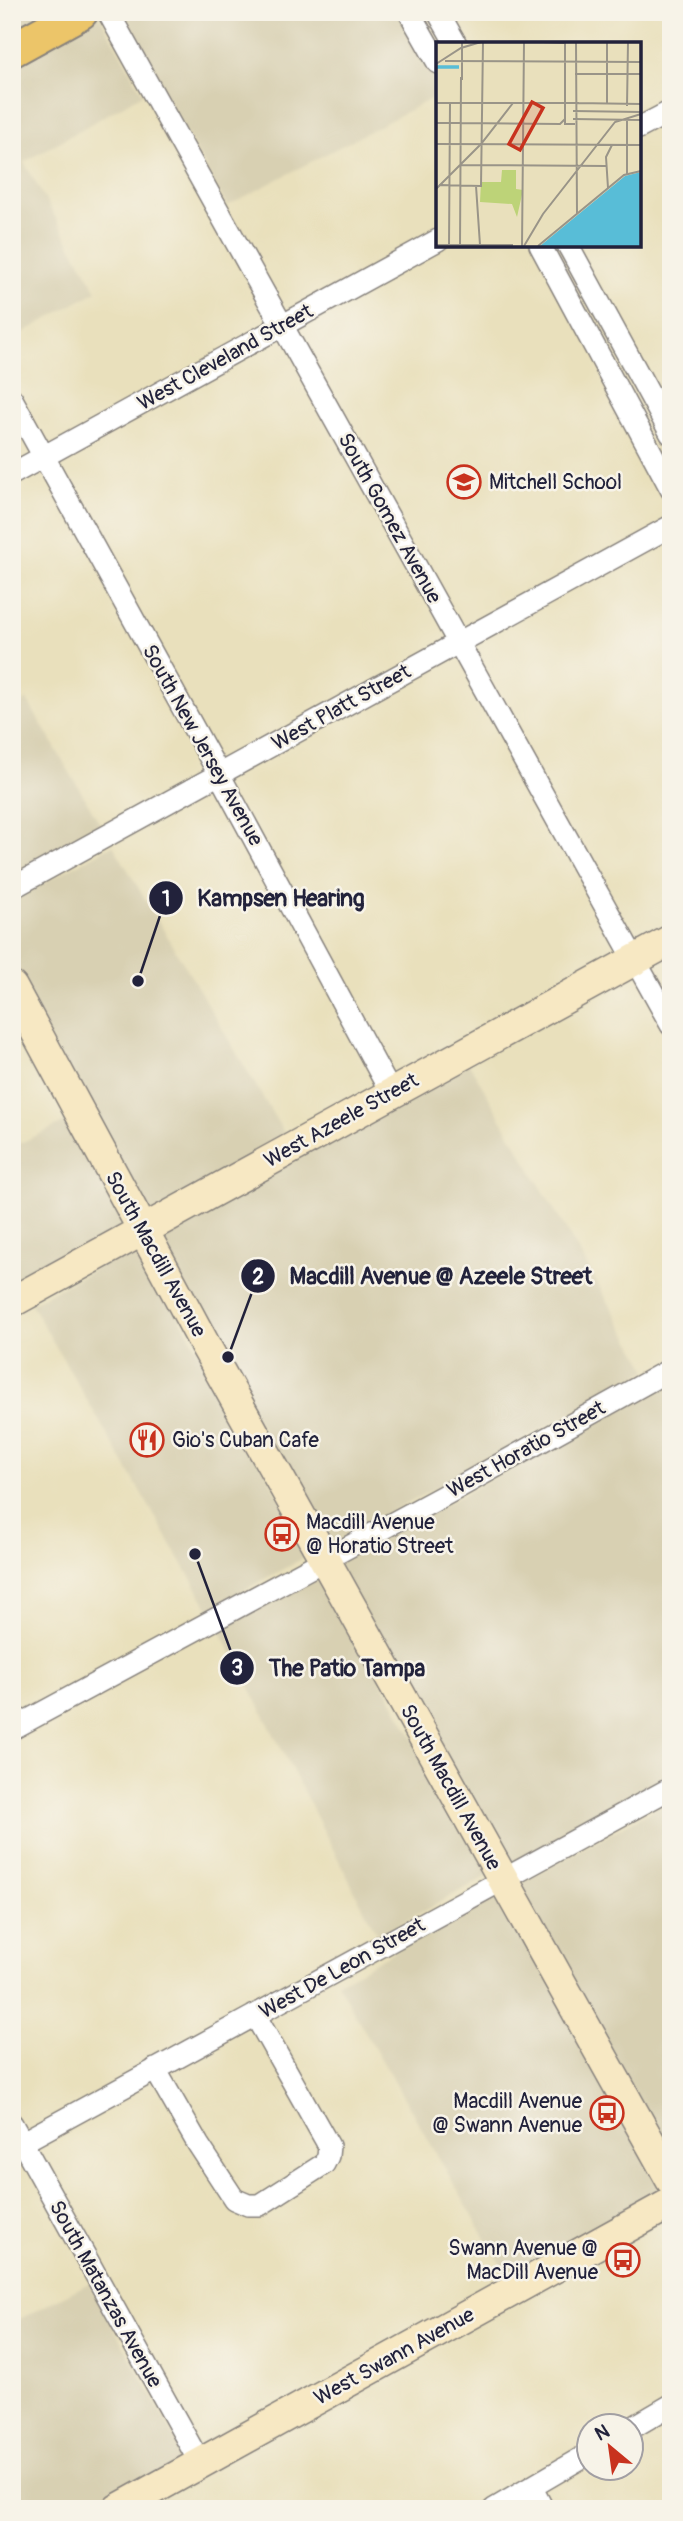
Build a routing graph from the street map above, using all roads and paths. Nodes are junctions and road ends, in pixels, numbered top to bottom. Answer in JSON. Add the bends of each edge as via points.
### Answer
{"nodes":[{"id":1,"x":81,"y":12,"type":"edge"},
{"id":2,"x":108,"y":12,"type":"edge"},
{"id":3,"x":410,"y":12,"type":"edge"},
{"id":4,"x":438,"y":12,"type":"edge"},
{"id":5,"x":455,"y":42,"type":"edge"},
{"id":6,"x":12,"y":50,"type":"edge"},
{"id":7,"x":436,"y":59,"type":"edge"},
{"id":8,"x":671,"y":111,"type":"edge"},
{"id":9,"x":641,"y":127,"type":"edge"},
{"id":10,"x":436,"y":241,"type":"edge"},
{"id":11,"x":541,"y":247,"type":"edge"},
{"id":12,"x":569,"y":247,"type":"edge"},
{"id":13,"x":283,"y":325,"type":"junction"},
{"id":14,"x":12,"y":399,"type":"edge"},
{"id":15,"x":671,"y":434,"type":"edge"},
{"id":16,"x":45,"y":457,"type":"junction"},
{"id":17,"x":12,"y":474,"type":"edge"},
{"id":18,"x":671,"y":489,"type":"edge"},
{"id":19,"x":671,"y":526,"type":"edge"},
{"id":20,"x":459,"y":642,"type":"junction"},
{"id":21,"x":219,"y":774,"type":"junction"},
{"id":22,"x":12,"y":888,"type":"edge"},
{"id":23,"x":671,"y":940,"type":"edge"},
{"id":24,"x":635,"y":959,"type":"junction"},
{"id":25,"x":12,"y":987,"type":"edge"},
{"id":26,"x":671,"y":1025,"type":"edge"},
{"id":27,"x":391,"y":1093,"type":"junction"},
{"id":28,"x":142,"y":1231,"type":"junction"},
{"id":29,"x":12,"y":1302,"type":"edge"},
{"id":30,"x":671,"y":1369,"type":"edge"},
{"id":31,"x":324,"y":1559,"type":"junction"},
{"id":32,"x":12,"y":1729,"type":"edge"},
{"id":33,"x":671,"y":1788,"type":"edge"},
{"id":34,"x":503,"y":1880,"type":"junction"},
{"id":35,"x":255,"y":2015,"type":"junction"},
{"id":36,"x":155,"y":2069,"type":"junction"},
{"id":37,"x":16,"y":2138,"type":"edge"},
{"id":38,"x":671,"y":2180,"type":"edge"},
{"id":39,"x":671,"y":2203,"type":"edge"},
{"id":40,"x":671,"y":2405,"type":"edge"},
{"id":41,"x":644,"y":2421,"type":"edge"},
{"id":42,"x":201,"y":2463,"type":"junction"},
{"id":43,"x":574,"y":2464,"type":"edge"},
{"id":44,"x":532,"y":2488,"type":"junction"},
{"id":45,"x":118,"y":2509,"type":"edge"},
{"id":46,"x":494,"y":2509,"type":"edge"},
{"id":47,"x":543,"y":2509,"type":"edge"}],
"edges":[{"from":1,"to":6,"type":"main road"},
{"from":2,"to":13,"type":"street","name":"South Gomez Avenue"},
{"from":3,"to":7,"type":"street"},
{"from":4,"to":5,"type":"street"},
{"from":8,"to":9,"type":"street"},
{"from":10,"to":13,"type":"street","name":"West Cleveland Street"},
{"from":11,"to":18,"type":"street"},
{"from":12,"to":15,"type":"street"},
{"from":13,"to":16,"type":"street","name":"West Cleveland Street"},
{"from":13,"to":20,"type":"street","name":"South Gomez Avenue"},
{"from":14,"to":16,"type":"street","name":"South New Jersey Avenue"},
{"from":16,"to":17,"type":"street","name":"West Cleveland Street"},
{"from":16,"to":21,"type":"street","name":"South New Jersey Avenue"},
{"from":19,"to":20,"type":"street","name":"West Platt Street"},
{"from":20,"to":21,"type":"street","name":"West Platt Street"},
{"from":20,"to":24,"type":"street","name":"South Gomez Avenue"},
{"from":21,"to":22,"type":"street","name":"West Platt Street"},
{"from":21,"to":27,"type":"street","name":"South New Jersey Avenue"},
{"from":23,"to":24,"type":"street","name":"West Azeele Street"},
{"from":24,"to":26,"type":"street","name":"South Gomez Avenue"},
{"from":24,"to":27,"type":"street","name":"West Azeele Street"},
{"from":25,"to":28,"type":"street","name":"South Macdill Avenue"},
{"from":27,"to":28,"type":"street","name":"West Azeele Street"},
{"from":28,"to":29,"type":"street","name":"West Azeele Street"},
{"from":28,"to":31,"type":"street","name":"South Macdill Avenue"},
{"from":30,"to":31,"type":"street","name":"West Horatio Street"},
{"from":31,"to":32,"type":"street","name":"West Horatio Street"},
{"from":31,"to":34,"type":"street","name":"South Macdill Avenue"},
{"from":33,"to":34,"type":"street","name":"West De Leon Street"},
{"from":34,"to":35,"type":"street","name":"West De Leon Street"},
{"from":34,"to":38,"type":"street","name":"South Macdill Avenue"},
{"from":35,"to":36,"type":"street","name":"West De Leon Street"},
{"from":35,"to":36,"type":"street","via":[[329,2146],[324,2164],[260,2204],[234,2199]]},
{"from":36,"to":37,"type":"street","name":"West De Leon Street"},
{"from":37,"to":42,"type":"street","name":"South Matanzas Avenue"},
{"from":39,"to":42,"type":"street","name":"West Swann Avenue"},
{"from":40,"to":41,"type":"street"},
{"from":42,"to":45,"type":"street","name":"West Swann Avenue"},
{"from":43,"to":44,"type":"street"},
{"from":44,"to":46,"type":"street"},
{"from":44,"to":47,"type":"street"}]}
